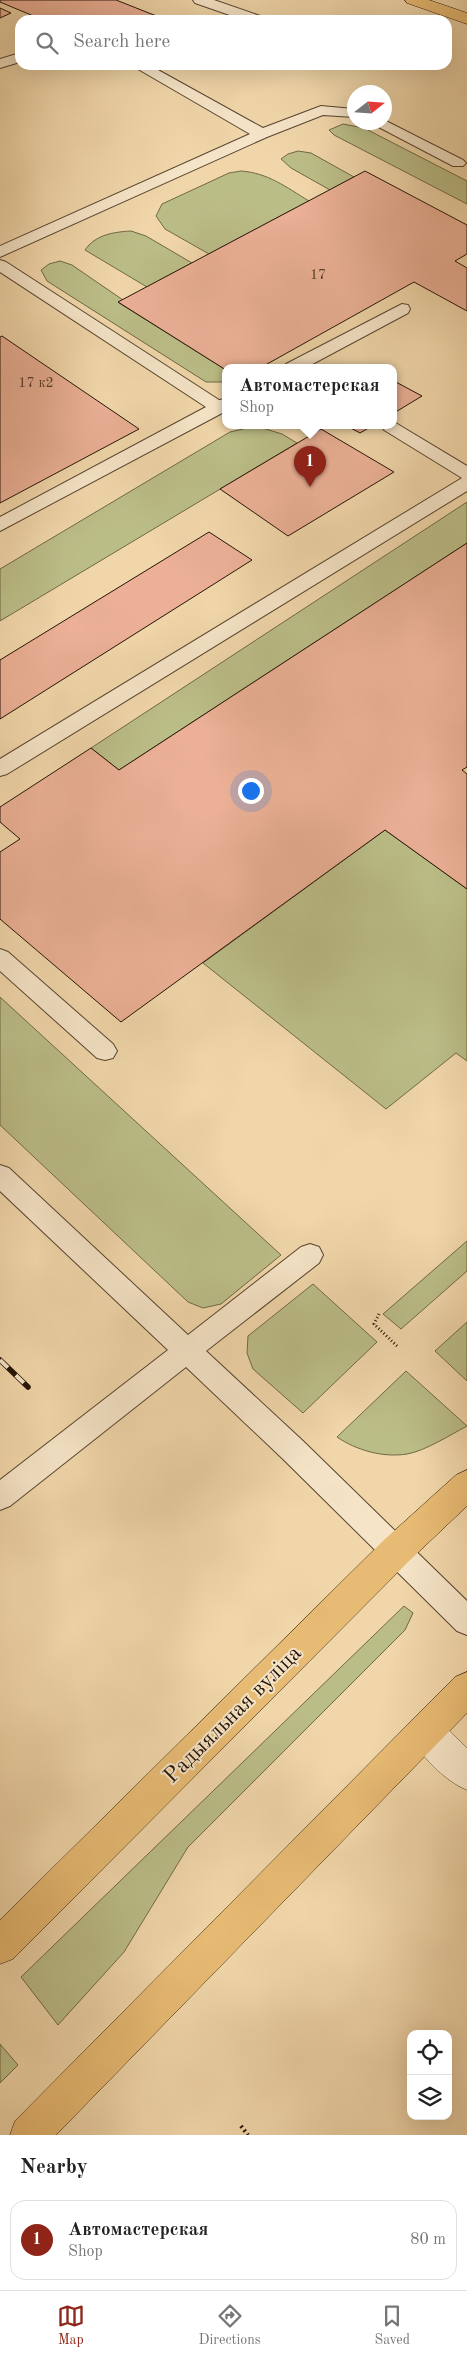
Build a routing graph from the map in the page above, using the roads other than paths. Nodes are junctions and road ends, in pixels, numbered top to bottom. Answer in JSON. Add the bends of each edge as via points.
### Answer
{"nodes":[{"id":1,"x":200,"y":0,"type":"edge"},
{"id":2,"x":413,"y":0,"type":"edge"},
{"id":3,"x":244,"y":15,"type":"edge"},
{"id":4,"x":467,"y":19,"type":"edge"},
{"id":5,"x":15,"y":59,"type":"edge"},
{"id":6,"x":0,"y":64,"type":"edge"},
{"id":7,"x":147,"y":70,"type":"edge"},
{"id":8,"x":347,"y":112,"type":"edge"},
{"id":9,"x":392,"y":130,"type":"edge"},
{"id":10,"x":262,"y":134,"type":"junction"},
{"id":11,"x":458,"y":163,"type":"dead end"},
{"id":12,"x":0,"y":252,"type":"edge"},
{"id":13,"x":0,"y":265,"type":"edge"},
{"id":14,"x":402,"y":309,"type":"dead end"},
{"id":15,"x":299,"y":364,"type":"edge"},
{"id":16,"x":222,"y":406,"type":"edge"},
{"id":17,"x":395,"y":429,"type":"edge"},
{"id":18,"x":467,"y":474,"type":"edge"},
{"id":19,"x":467,"y":483,"type":"edge"},
{"id":20,"x":0,"y":525,"type":"edge"},
{"id":21,"x":0,"y":769,"type":"edge"},
{"id":22,"x":0,"y":958,"type":"edge"},
{"id":23,"x":105,"y":1051,"type":"dead end"},
{"id":24,"x":0,"y":1175,"type":"edge"},
{"id":25,"x":310,"y":1255,"type":"dead end"},
{"id":26,"x":186,"y":1352,"type":"junction"},
{"id":27,"x":467,"y":1485,"type":"edge"},
{"id":28,"x":0,"y":1497,"type":"edge"},
{"id":29,"x":396,"y":1551,"type":"junction"},
{"id":30,"x":467,"y":1621,"type":"edge"},
{"id":31,"x":467,"y":1689,"type":"edge"},
{"id":32,"x":426,"y":1732,"type":"junction"},
{"id":33,"x":467,"y":1773,"type":"edge"},
{"id":34,"x":0,"y":1946,"type":"edge"},
{"id":35,"x":29,"y":2135,"type":"edge"}],
"edges":[{"from":1,"to":3,"type":"lane"},
{"from":2,"to":4,"type":"main road"},
{"from":5,"to":6,"type":"lane"},
{"from":7,"to":10,"type":"lane"},
{"from":8,"to":10,"type":"lane","via":[[321,110]]},
{"from":9,"to":11,"type":"lane"},
{"from":10,"to":12,"type":"lane"},
{"from":13,"to":16,"type":"lane"},
{"from":14,"to":15,"type":"lane"},
{"from":16,"to":20,"type":"lane"},
{"from":17,"to":18,"type":"lane"},
{"from":19,"to":21,"type":"lane"},
{"from":22,"to":23,"type":"lane"},
{"from":24,"to":26,"type":"lane"},
{"from":25,"to":26,"type":"lane"},
{"from":26,"to":28,"type":"lane"},
{"from":26,"to":29,"type":"lane"},
{"from":27,"to":29,"type":"main road","name":"Радыяльная вуліца"},
{"from":29,"to":30,"type":"lane"},
{"from":29,"to":34,"type":"main road","name":"Радыяльная вуліца"},
{"from":31,"to":32,"type":"main road"},
{"from":32,"to":33,"type":"street"},
{"from":32,"to":35,"type":"main road"}]}
